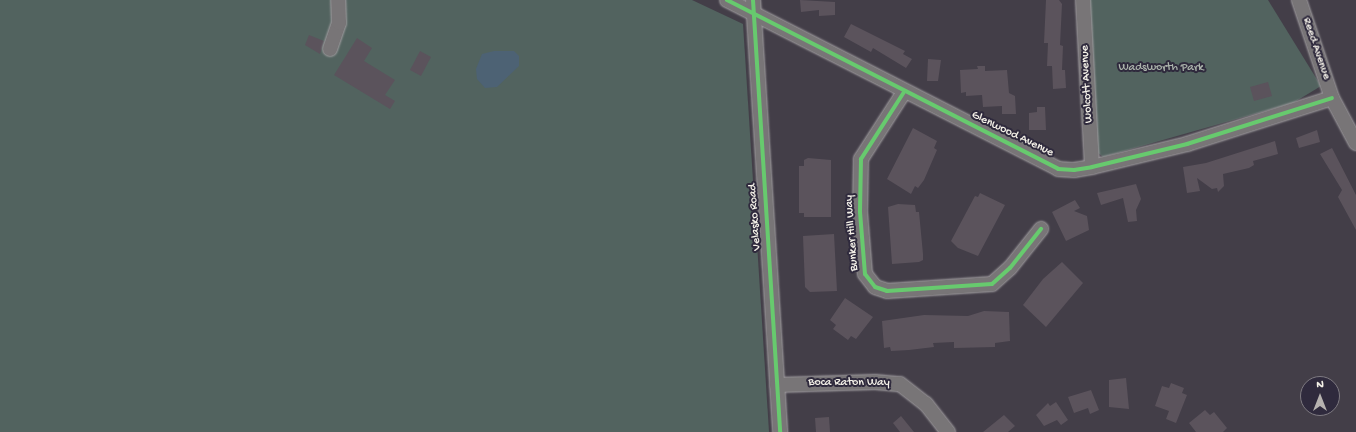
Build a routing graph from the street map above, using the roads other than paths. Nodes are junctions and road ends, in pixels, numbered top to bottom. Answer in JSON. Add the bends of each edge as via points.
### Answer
{"nodes":[{"id":1,"x":338,"y":0,"type":"edge"},
{"id":2,"x":727,"y":0,"type":"edge"},
{"id":3,"x":1082,"y":0,"type":"edge"},
{"id":4,"x":1299,"y":0,"type":"edge"},
{"id":5,"x":753,"y":6,"type":"edge"},
{"id":6,"x":330,"y":49,"type":"dead end"},
{"id":7,"x":904,"y":92,"type":"junction"},
{"id":8,"x":1332,"y":98,"type":"junction"},
{"id":9,"x":1356,"y":143,"type":"edge"},
{"id":10,"x":1092,"y":167,"type":"junction"},
{"id":11,"x":1041,"y":229,"type":"dead end"},
{"id":12,"x":777,"y":385,"type":"junction"},
{"id":13,"x":780,"y":432,"type":"edge"},
{"id":14,"x":948,"y":432,"type":"edge"}],
"edges":[{"from":1,"to":6,"type":"street","via":[[339,23]]},
{"from":2,"to":5,"type":"street","name":"Glenwood Avenue"},
{"from":3,"to":10,"type":"street","name":"Wolcott Avenue"},
{"from":4,"to":8,"type":"street","name":"Reed Avenue"},
{"from":5,"to":7,"type":"street","name":"Glenwood Avenue"},
{"from":5,"to":12,"type":"street","name":"Velasko Road"},
{"from":7,"to":10,"type":"street","name":"Glenwood Avenue","via":[[1044,163],[1074,170]]},
{"from":7,"to":11,"type":"street","name":"Bunker Hill Way","via":[[862,158],[860,212],[865,274],[871,283],[887,291],[992,284],[1010,268]]},
{"from":8,"to":9,"type":"street"},
{"from":8,"to":10,"type":"street","name":"Glenwood Avenue","via":[[1187,144]]},
{"from":12,"to":13,"type":"street","name":"Velasko Road"},
{"from":12,"to":14,"type":"street","name":"Boca Raton Way","via":[[875,382],[900,384],[926,404]]}]}
